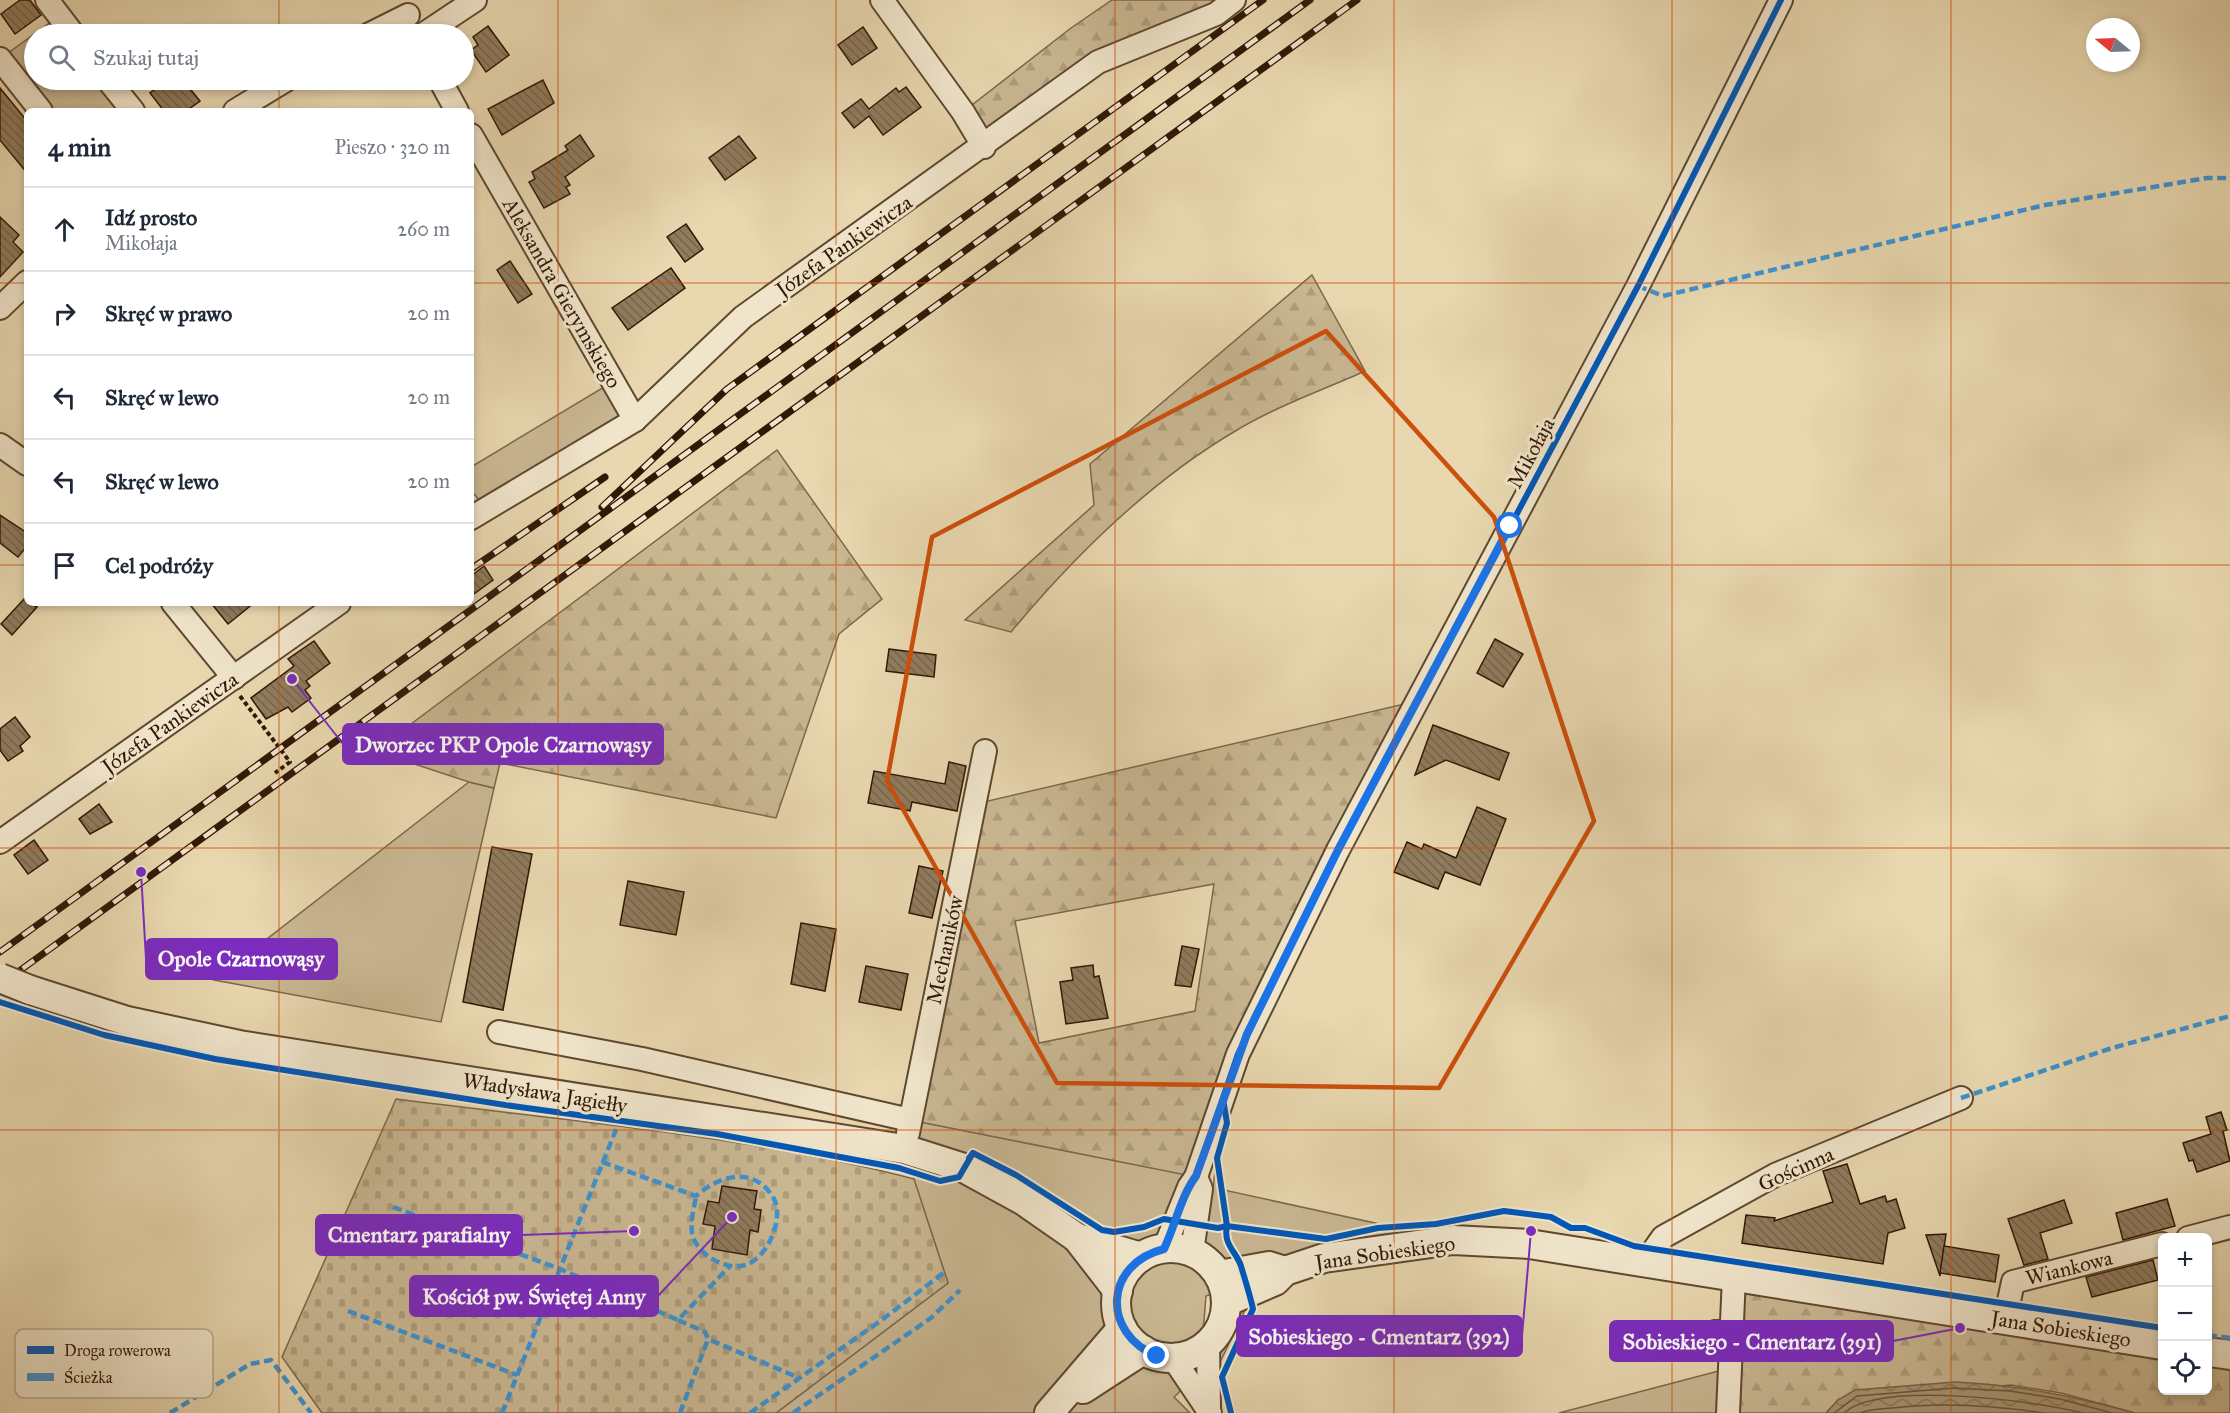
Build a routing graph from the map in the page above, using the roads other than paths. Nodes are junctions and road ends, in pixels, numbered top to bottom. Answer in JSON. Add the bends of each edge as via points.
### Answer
{"nodes":[{"id":1,"x":46,"y":0,"type":"edge"},
{"id":2,"x":475,"y":0,"type":"edge"},
{"id":3,"x":882,"y":0,"type":"edge"},
{"id":4,"x":1233,"y":0,"type":"edge"},
{"id":5,"x":1781,"y":0,"type":"edge"},
{"id":6,"x":409,"y":17,"type":"edge"},
{"id":7,"x":65,"y":24,"type":"edge"},
{"id":8,"x":393,"y":24,"type":"edge"},
{"id":9,"x":439,"y":24,"type":"edge"},
{"id":10,"x":0,"y":59,"type":"edge"},
{"id":11,"x":24,"y":89,"type":"edge"},
{"id":12,"x":24,"y":90,"type":"edge"},
{"id":13,"x":116,"y":90,"type":"edge"},
{"id":14,"x":270,"y":90,"type":"edge"},
{"id":15,"x":445,"y":90,"type":"edge"},
{"id":16,"x":39,"y":108,"type":"edge"},
{"id":17,"x":131,"y":108,"type":"edge"},
{"id":18,"x":241,"y":108,"type":"edge"},
{"id":19,"x":455,"y":108,"type":"edge"},
{"id":20,"x":474,"y":140,"type":"edge"},
{"id":21,"x":984,"y":147,"type":"junction"},
{"id":22,"x":24,"y":285,"type":"edge"},
{"id":23,"x":0,"y":308,"type":"edge"},
{"id":24,"x":635,"y":420,"type":"junction"},
{"id":25,"x":0,"y":445,"type":"edge"},
{"id":26,"x":24,"y":462,"type":"edge"},
{"id":27,"x":474,"y":516,"type":"edge"},
{"id":28,"x":175,"y":606,"type":"edge"},
{"id":29,"x":335,"y":606,"type":"edge"},
{"id":30,"x":234,"y":678,"type":"junction"},
{"id":31,"x":985,"y":751,"type":"dead end"},
{"id":32,"x":0,"y":842,"type":"edge"},
{"id":33,"x":0,"y":978,"type":"edge"},
{"id":34,"x":499,"y":1032,"type":"dead end"},
{"id":35,"x":1960,"y":1098,"type":"dead end"},
{"id":36,"x":910,"y":1120,"type":"junction"},
{"id":37,"x":904,"y":1149,"type":"junction"},
{"id":38,"x":1196,"y":1176,"type":"junction"},
{"id":39,"x":2230,"y":1227,"type":"edge"},
{"id":40,"x":2207,"y":1233,"type":"edge"},
{"id":41,"x":1077,"y":1238,"type":"junction"},
{"id":42,"x":2158,"y":1245,"type":"edge"},
{"id":43,"x":1192,"y":1252,"type":"junction"},
{"id":44,"x":1152,"y":1253,"type":"junction"},
{"id":45,"x":1646,"y":1262,"type":"junction"},
{"id":46,"x":1734,"y":1276,"type":"junction"},
{"id":47,"x":1222,"y":1289,"type":"junction"},
{"id":48,"x":1118,"y":1291,"type":"junction"},
{"id":49,"x":2005,"y":1320,"type":"junction"},
{"id":50,"x":1122,"y":1328,"type":"junction"},
{"id":51,"x":1208,"y":1344,"type":"junction"},
{"id":52,"x":2158,"y":1344,"type":"edge"},
{"id":53,"x":1143,"y":1350,"type":"junction"},
{"id":54,"x":2212,"y":1353,"type":"edge"},
{"id":55,"x":2230,"y":1355,"type":"edge"},
{"id":56,"x":1173,"y":1358,"type":"junction"},
{"id":57,"x":1054,"y":1409,"type":"edge"},
{"id":58,"x":1209,"y":1411,"type":"edge"},
{"id":59,"x":1728,"y":1413,"type":"edge"}],
"edges":[{"from":1,"to":7,"type":"street"},
{"from":2,"to":9,"type":"street"},
{"from":3,"to":21,"type":"street"},
{"from":4,"to":21,"type":"street","name":"Józefa Pankiewicza","via":[[1216,14],[1098,62]]},
{"from":5,"to":38,"type":"street","name":"Mikołaja","via":[[1643,277],[1323,881],[1238,1054]]},
{"from":6,"to":8,"type":"street"},
{"from":10,"to":11,"type":"street"},
{"from":12,"to":16,"type":"street"},
{"from":13,"to":17,"type":"street"},
{"from":14,"to":18,"type":"street"},
{"from":15,"to":19,"type":"street"},
{"from":20,"to":24,"type":"street","name":"Aleksandra Gierymskiego"},
{"from":21,"to":24,"type":"street","name":"Józefa Pankiewicza","via":[[743,318]]},
{"from":22,"to":23,"type":"street"},
{"from":24,"to":27,"type":"street","name":"Józefa Pankiewicza"},
{"from":25,"to":26,"type":"street"},
{"from":28,"to":30,"type":"street"},
{"from":29,"to":30,"type":"street","name":"Józefa Pankiewicza"},
{"from":30,"to":32,"type":"street","name":"Józefa Pankiewicza"},
{"from":31,"to":36,"type":"street","name":"Mechaników"},
{"from":33,"to":37,"type":"street","name":"Władysława Jagiełły","bridge":true,"via":[[127,1021],[239,1045]]},
{"from":34,"to":36,"type":"street","via":[[642,1059]]},
{"from":35,"to":45,"type":"street","name":"Gościnna","via":[[1775,1175],[1663,1237]]},
{"from":36,"to":37,"type":"street","name":"Mechaników"},
{"from":37,"to":41,"type":"street","name":"Władysława Jagiełły","via":[[964,1168],[990,1181]]},
{"from":38,"to":43,"type":"street","name":"Mikołaja","via":[[1201,1189]]},
{"from":38,"to":44,"type":"street","name":"Mikołaja","via":[[1177,1222]]},
{"from":39,"to":40,"type":"street"},
{"from":41,"to":44,"type":"street","name":"Władysława Jagiełły"},
{"from":41,"to":48,"type":"street","name":"Władysława Jagiełły"},
{"from":42,"to":49,"type":"street","name":"Wiankowa","via":[[2013,1282]]},
{"from":43,"to":44,"type":"street"},
{"from":43,"to":47,"type":"street","via":[[1207,1262]]},
{"from":44,"to":48,"type":"street","via":[[1130,1267]]},
{"from":45,"to":46,"type":"street","name":"Jana Sobieskiego"},
{"from":45,"to":47,"type":"street","name":"Jana Sobieskiego","via":[[1529,1244],[1453,1240],[1324,1258],[1285,1271],[1275,1281]]},
{"from":46,"to":49,"type":"street","name":"Jana Sobieskiego"},
{"from":46,"to":59,"type":"street","via":[[1723,1326]]},
{"from":47,"to":51,"type":"street","via":[[1224,1318]]},
{"from":48,"to":50,"type":"street","via":[[1117,1310]]},
{"from":49,"to":52,"type":"street","name":"Jana Sobieskiego"},
{"from":50,"to":53,"type":"street"},
{"from":50,"to":57,"type":"street"},
{"from":51,"to":56,"type":"street"},
{"from":51,"to":58,"type":"street"},
{"from":53,"to":56,"type":"street"},
{"from":53,"to":57,"type":"street"},
{"from":54,"to":55,"type":"street"},
{"from":56,"to":58,"type":"street"}]}
